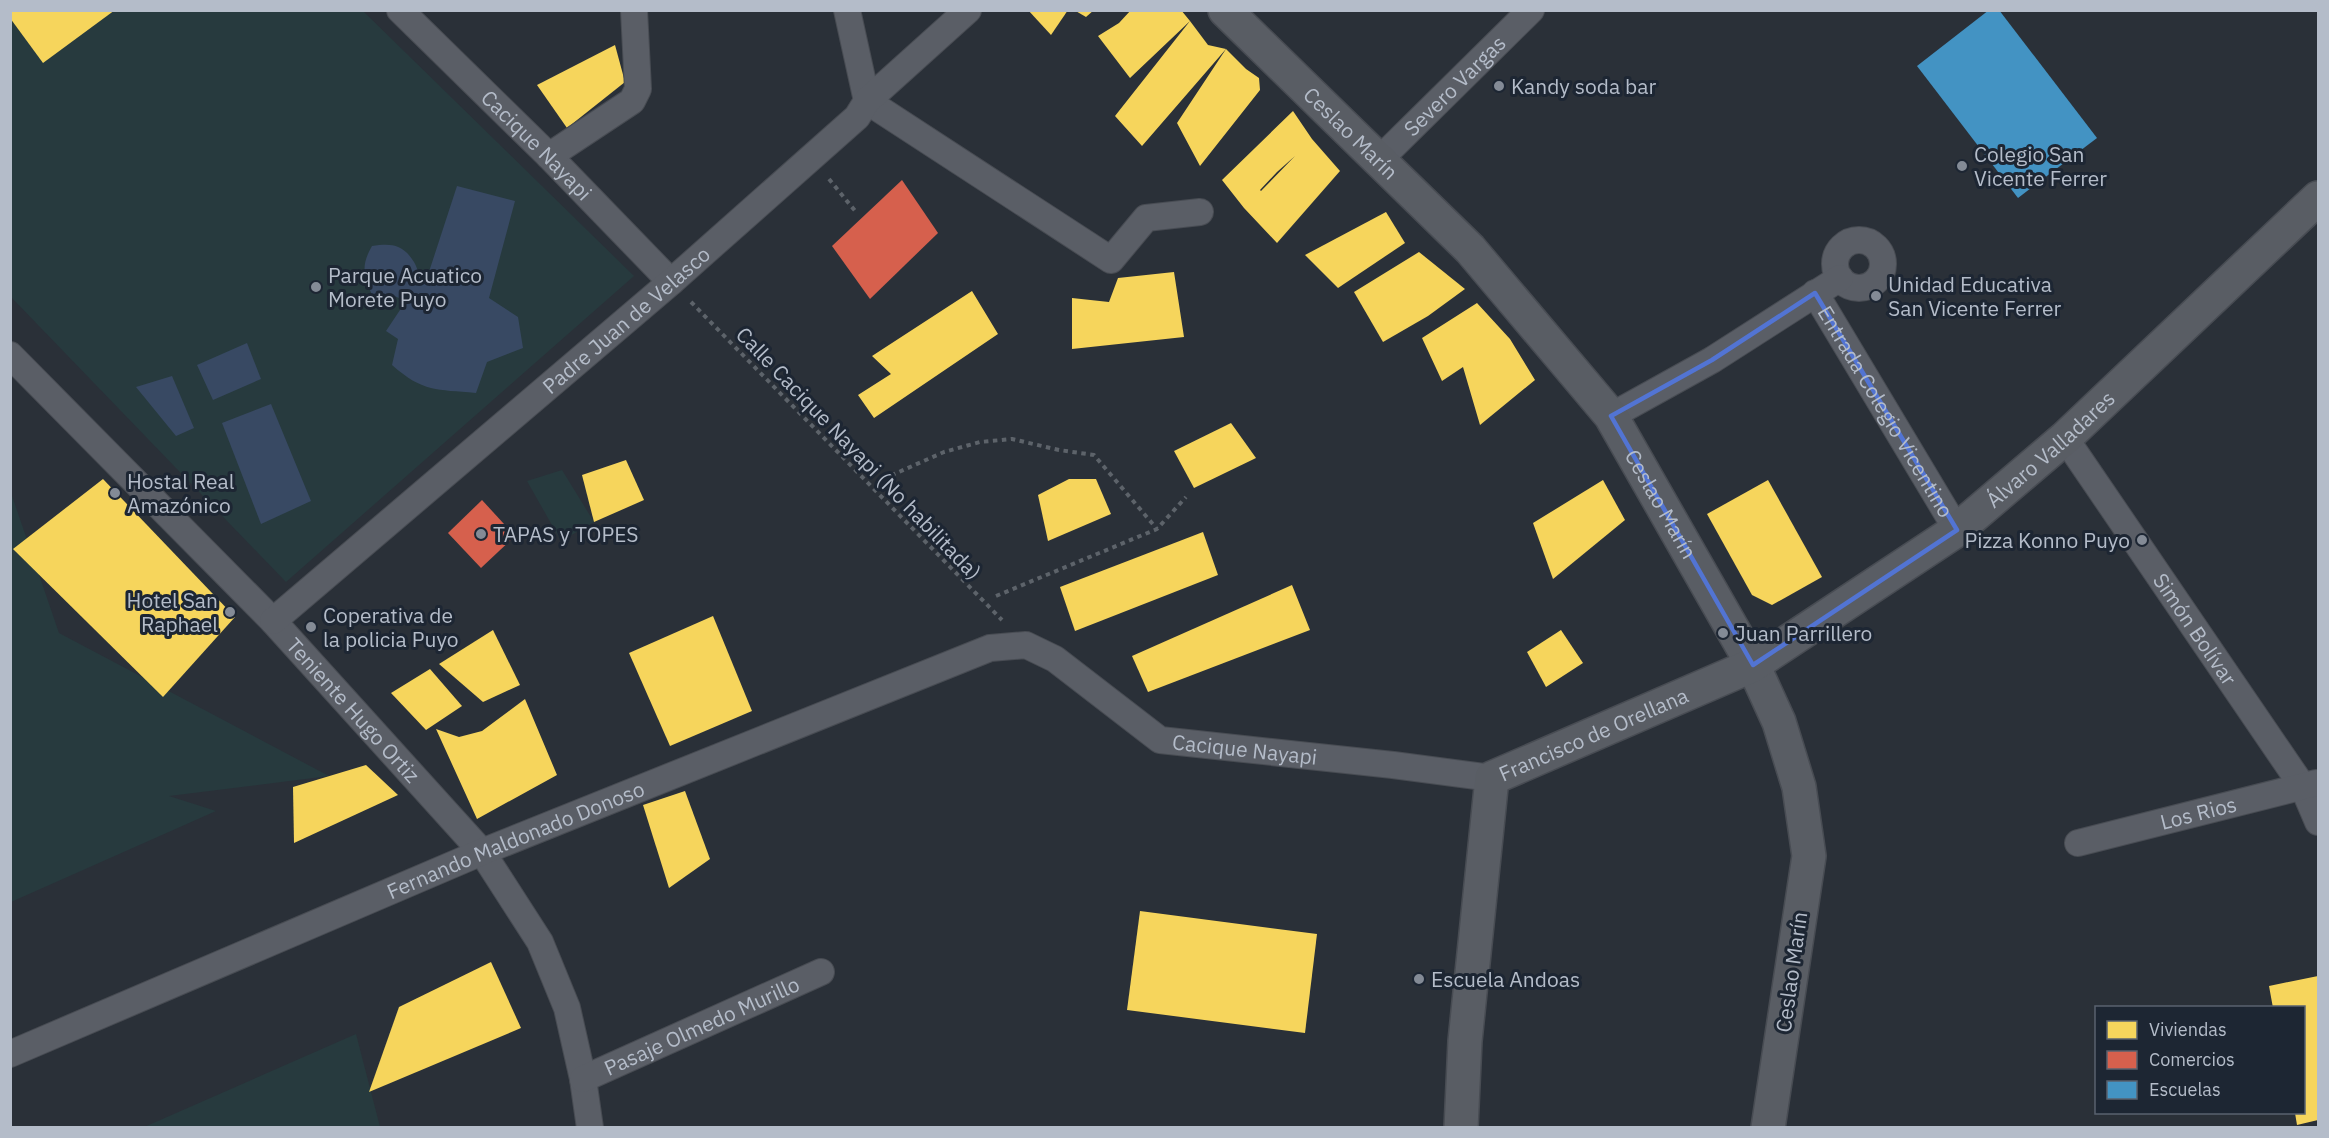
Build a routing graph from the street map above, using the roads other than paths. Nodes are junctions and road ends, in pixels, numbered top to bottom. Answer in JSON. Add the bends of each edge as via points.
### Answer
{"nodes":[{"id":1,"x":400,"y":10,"type":"edge"},
{"id":2,"x":634,"y":10,"type":"edge"},
{"id":3,"x":847,"y":10,"type":"edge"},
{"id":4,"x":968,"y":10,"type":"edge"},
{"id":5,"x":1225,"y":10,"type":"edge"},
{"id":6,"x":1531,"y":10,"type":"edge"},
{"id":7,"x":867,"y":101,"type":"junction"},
{"id":8,"x":549,"y":156,"type":"junction"},
{"id":9,"x":1379,"y":160,"type":"junction"},
{"id":10,"x":2319,"y":198,"type":"edge"},
{"id":11,"x":1200,"y":212,"type":"dead end"},
{"id":12,"x":1840,"y":278,"type":"dead end"},
{"id":13,"x":671,"y":282,"type":"junction"},
{"id":14,"x":1815,"y":293,"type":"junction"},
{"id":15,"x":10,"y":355,"type":"edge"},
{"id":16,"x":1611,"y":416,"type":"junction"},
{"id":17,"x":2065,"y":438,"type":"junction"},
{"id":18,"x":1957,"y":530,"type":"junction"},
{"id":19,"x":273,"y":621,"type":"junction"},
{"id":20,"x":1026,"y":645,"type":"joint"},
{"id":21,"x":1753,"y":665,"type":"junction"},
{"id":22,"x":1492,"y":778,"type":"junction"},
{"id":23,"x":2311,"y":784,"type":"edge"},
{"id":24,"x":2319,"y":822,"type":"edge"},
{"id":25,"x":2078,"y":843,"type":"dead end"},
{"id":26,"x":482,"y":852,"type":"junction"},
{"id":27,"x":821,"y":972,"type":"dead end"},
{"id":28,"x":10,"y":1054,"type":"edge"},
{"id":29,"x":583,"y":1079,"type":"junction"},
{"id":30,"x":590,"y":1128,"type":"edge"},
{"id":31,"x":1461,"y":1128,"type":"edge"},
{"id":32,"x":1768,"y":1128,"type":"edge"}],
"edges":[{"from":1,"to":8,"type":"street","name":"Cacique Nayapi"},
{"from":2,"to":8,"type":"street","via":[[638,89],[632,101]]},
{"from":3,"to":7,"type":"street"},
{"from":4,"to":7,"type":"street","name":"Padre Juan de Velasco"},
{"from":5,"to":9,"type":"street","name":"Ceslao Marín"},
{"from":6,"to":9,"type":"street","name":"Severo Vargas"},
{"from":7,"to":11,"type":"street","via":[[1111,260],[1146,218]]},
{"from":7,"to":13,"type":"street","name":"Padre Juan de Velasco","via":[[857,117]]},
{"from":8,"to":13,"type":"street","name":"Cacique Nayapi"},
{"from":9,"to":16,"type":"street","name":"Ceslao Marín","via":[[1470,249]]},
{"from":10,"to":17,"type":"street","name":"Álvaro Valladares"},
{"from":12,"to":14,"type":"street","name":"Entrada Colegio Vicentino"},
{"from":13,"to":19,"type":"street","name":"Padre Juan de Velasco"},
{"from":14,"to":16,"type":"street","name":"Entrada Colegio Vicentino","via":[[1712,360]]},
{"from":14,"to":18,"type":"street","name":"Entrada Colegio Vicentino"},
{"from":15,"to":19,"type":"street","name":"Teniente Hugo Ortiz"},
{"from":16,"to":21,"type":"street","name":"Ceslao Marín"},
{"from":17,"to":18,"type":"street","name":"Álvaro Valladares"},
{"from":17,"to":23,"type":"street","name":"Simón Bolívar"},
{"from":18,"to":21,"type":"street","name":"Álvaro Valladares"},
{"from":19,"to":26,"type":"street","name":"Teniente Hugo Ortiz"},
{"from":20,"to":22,"type":"street","name":"Cacique Nayapi","via":[[1055,659],[1160,740]]},
{"from":20,"to":26,"type":"street","name":"Fernando Maldonado Donoso","via":[[990,648]]},
{"from":21,"to":22,"type":"street","name":"Francisco de Orellana"},
{"from":21,"to":32,"type":"street","name":"Ceslao Marín","via":[[1779,722],[1795,776],[1809,856]]},
{"from":22,"to":31,"type":"street","name":"Francisco de Orellana"},
{"from":23,"to":24,"type":"street","name":"Simón Bolívar"},
{"from":23,"to":25,"type":"street","name":"Los Rios"},
{"from":26,"to":28,"type":"street","name":"Fernando Maldonado Donoso"},
{"from":26,"to":29,"type":"street","name":"Teniente Hugo Ortiz","via":[[540,942],[567,1008]]},
{"from":27,"to":29,"type":"street","name":"Pasaje Olmedo Murillo"},
{"from":29,"to":30,"type":"street","name":"Teniente Hugo Ortiz"}]}
